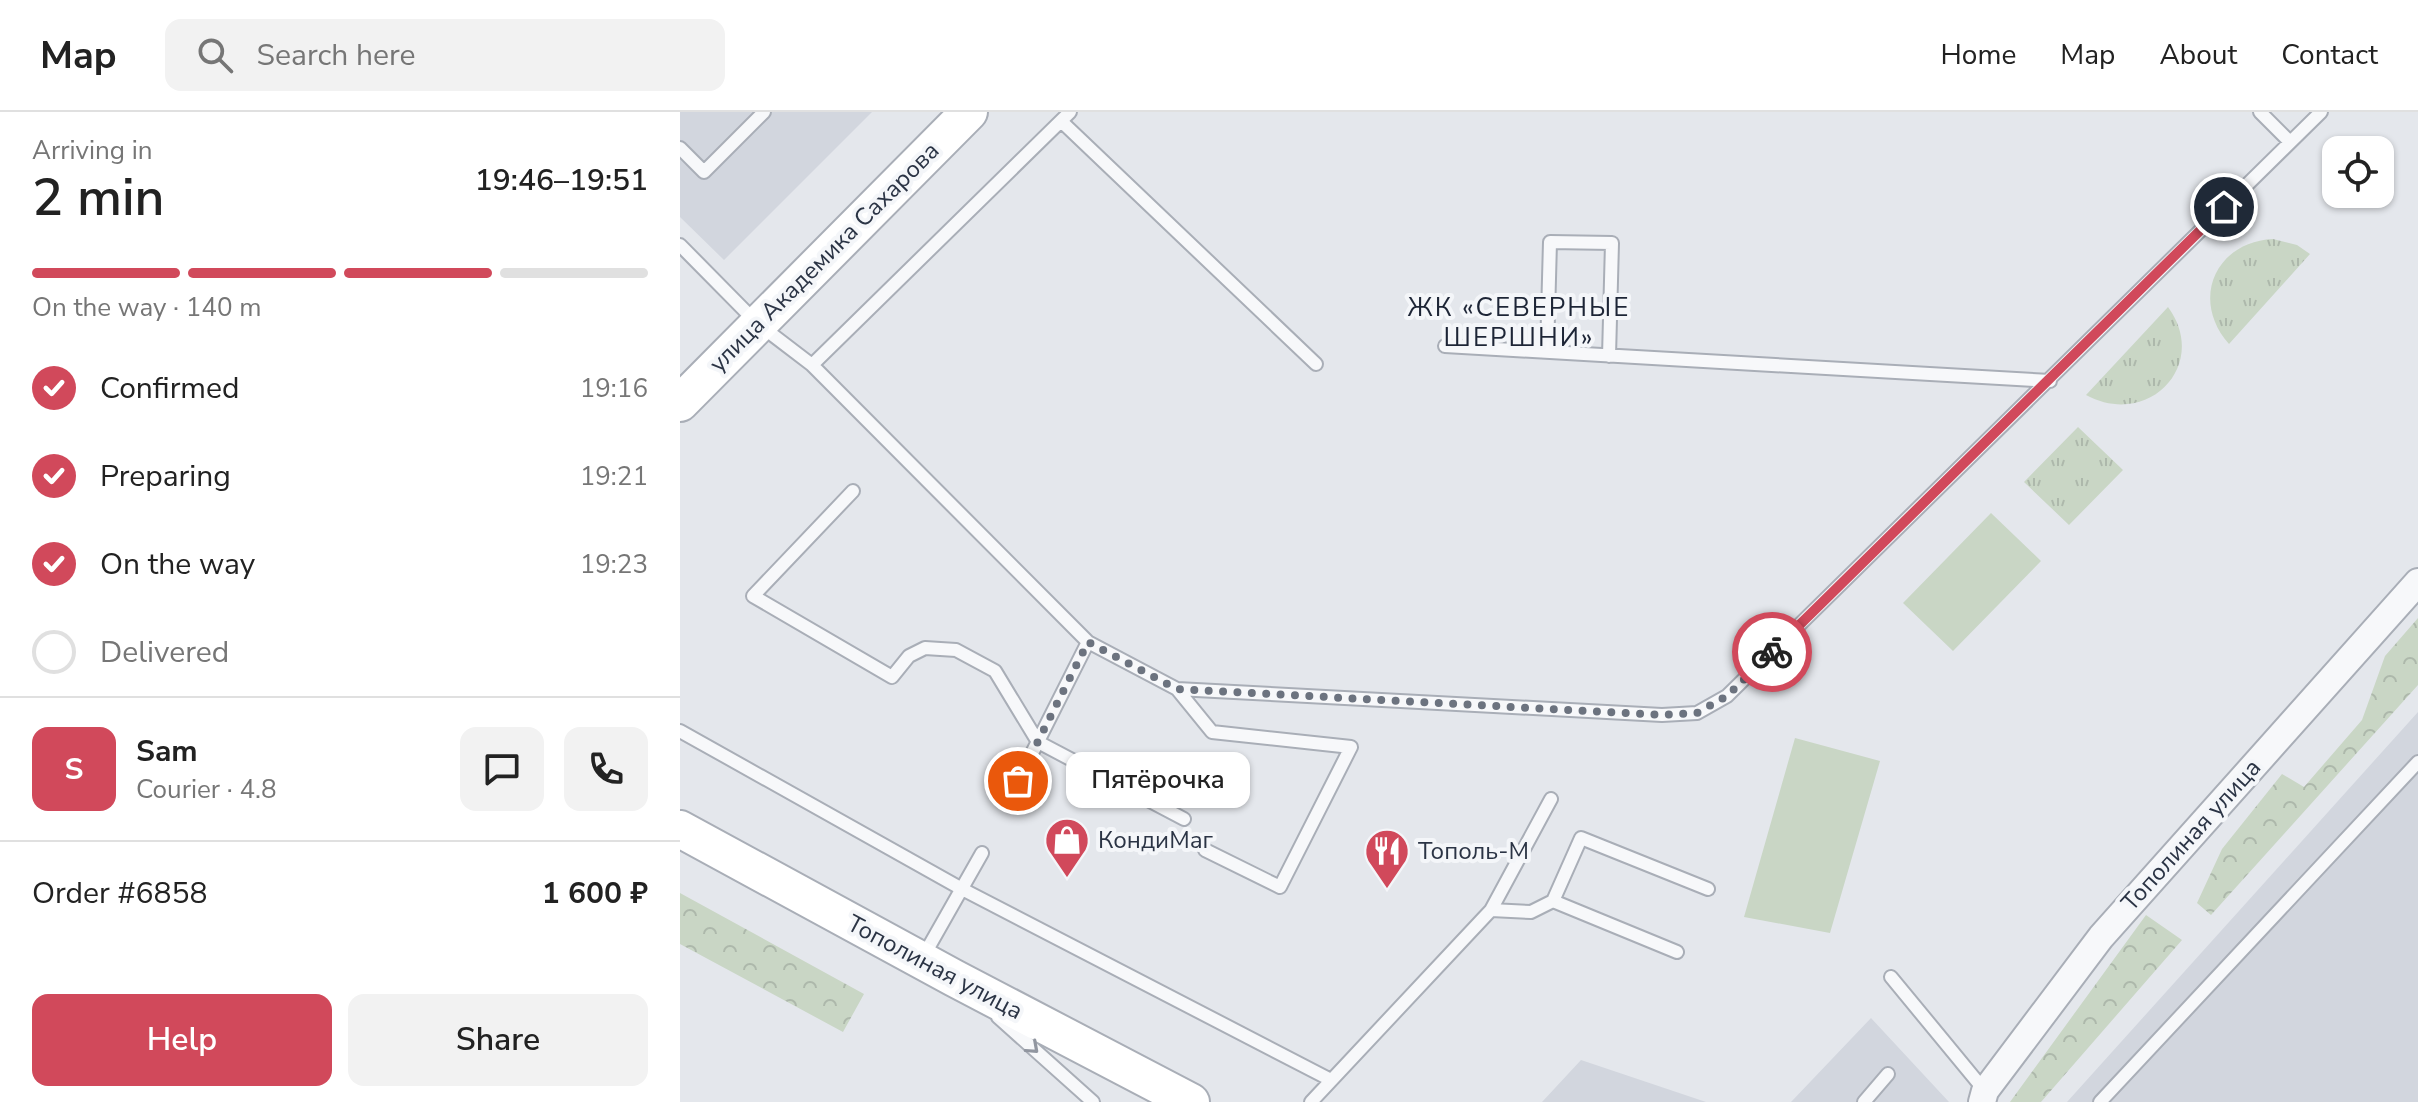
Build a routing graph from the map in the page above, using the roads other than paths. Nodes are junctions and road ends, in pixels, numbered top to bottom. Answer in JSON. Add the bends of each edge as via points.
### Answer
{"nodes":[{"id":1,"x":764,"y":112,"type":"edge"},
{"id":2,"x":969,"y":112,"type":"edge"},
{"id":3,"x":2260,"y":112,"type":"edge"},
{"id":4,"x":2321,"y":112,"type":"edge"},
{"id":5,"x":1066,"y":116,"type":"edge"},
{"id":6,"x":2290,"y":142,"type":"junction"},
{"id":7,"x":680,"y":148,"type":"edge"},
{"id":8,"x":682,"y":252,"type":"edge"},
{"id":9,"x":757,"y":323,"type":"junction"},
{"id":10,"x":1445,"y":346,"type":"dead end"},
{"id":11,"x":1547,"y":352,"type":"junction"},
{"id":12,"x":1609,"y":356,"type":"junction"},
{"id":13,"x":1316,"y":364,"type":"dead end"},
{"id":14,"x":812,"y":365,"type":"junction"},
{"id":15,"x":2050,"y":381,"type":"junction"},
{"id":16,"x":680,"y":403,"type":"edge"},
{"id":17,"x":853,"y":491,"type":"dead end"},
{"id":18,"x":2418,"y":582,"type":"edge"},
{"id":19,"x":1088,"y":642,"type":"junction"},
{"id":20,"x":1177,"y":689,"type":"junction"},
{"id":21,"x":680,"y":731,"type":"edge"},
{"id":22,"x":1038,"y":742,"type":"junction"},
{"id":23,"x":2418,"y":762,"type":"edge"},
{"id":24,"x":1018,"y":781,"type":"dead end"},
{"id":25,"x":1551,"y":799,"type":"dead end"},
{"id":26,"x":1184,"y":819,"type":"dead end"},
{"id":27,"x":680,"y":829,"type":"edge"},
{"id":28,"x":1205,"y":850,"type":"dead end"},
{"id":29,"x":982,"y":853,"type":"dead end"},
{"id":30,"x":962,"y":889,"type":"junction"},
{"id":31,"x":1708,"y":889,"type":"dead end"},
{"id":32,"x":1553,"y":901,"type":"junction"},
{"id":33,"x":1491,"y":910,"type":"junction"},
{"id":34,"x":1677,"y":952,"type":"dead end"},
{"id":35,"x":922,"y":960,"type":"junction"},
{"id":36,"x":1891,"y":977,"type":"dead end"},
{"id":37,"x":954,"y":978,"type":"junction"},
{"id":38,"x":1888,"y":1074,"type":"dead end"},
{"id":39,"x":1331,"y":1080,"type":"junction"},
{"id":40,"x":1984,"y":1096,"type":"edge"},
{"id":41,"x":1093,"y":1102,"type":"edge"},
{"id":42,"x":1191,"y":1102,"type":"edge"},
{"id":43,"x":1311,"y":1102,"type":"edge"},
{"id":44,"x":1864,"y":1102,"type":"edge"},
{"id":45,"x":2100,"y":1102,"type":"edge"}],
"edges":[{"from":1,"to":7,"type":"lane","via":[[704,172]]},
{"from":2,"to":9,"type":"main road","name":"улица Академика Сахарова"},
{"from":3,"to":6,"type":"lane"},
{"from":4,"to":6,"type":"lane"},
{"from":5,"to":13,"type":"lane"},
{"from":5,"to":14,"type":"lane"},
{"from":6,"to":15,"type":"lane"},
{"from":8,"to":9,"type":"lane"},
{"from":9,"to":14,"type":"lane"},
{"from":9,"to":16,"type":"main road","name":"улица Академика Сахарова"},
{"from":10,"to":11,"type":"lane"},
{"from":11,"to":12,"type":"lane"},
{"from":11,"to":12,"type":"lane","via":[[1550,242],[1612,243]]},
{"from":12,"to":15,"type":"lane"},
{"from":14,"to":19,"type":"lane"},
{"from":15,"to":20,"type":"lane","via":[[1727,696],[1697,713]]},
{"from":17,"to":22,"type":"lane","via":[[753,596],[892,677],[909,656],[925,648],[956,650],[995,671]]},
{"from":18,"to":40,"type":"street","name":"Тополиная улица","via":[[2101,937]]},
{"from":19,"to":20,"type":"lane"},
{"from":19,"to":22,"type":"lane"},
{"from":20,"to":28,"type":"lane","via":[[1212,732],[1351,747],[1280,887]]},
{"from":21,"to":30,"type":"lane"},
{"from":22,"to":24,"type":"lane"},
{"from":22,"to":26,"type":"lane"},
{"from":23,"to":45,"type":"lane"},
{"from":25,"to":33,"type":"lane"},
{"from":27,"to":35,"type":"main road","name":"Тополиная улица"},
{"from":29,"to":30,"type":"lane"},
{"from":30,"to":35,"type":"lane"},
{"from":30,"to":39,"type":"lane"},
{"from":31,"to":32,"type":"lane","via":[[1581,838]]},
{"from":32,"to":33,"type":"lane","via":[[1531,912]]},
{"from":32,"to":34,"type":"lane"},
{"from":33,"to":39,"type":"lane"},
{"from":35,"to":37,"type":"main road","name":"Тополиная улица"},
{"from":36,"to":40,"type":"lane"},
{"from":37,"to":41,"type":"lane","one_way":true},
{"from":37,"to":42,"type":"main road","name":"Тополиная улица"},
{"from":38,"to":44,"type":"lane"},
{"from":39,"to":43,"type":"lane"}]}
